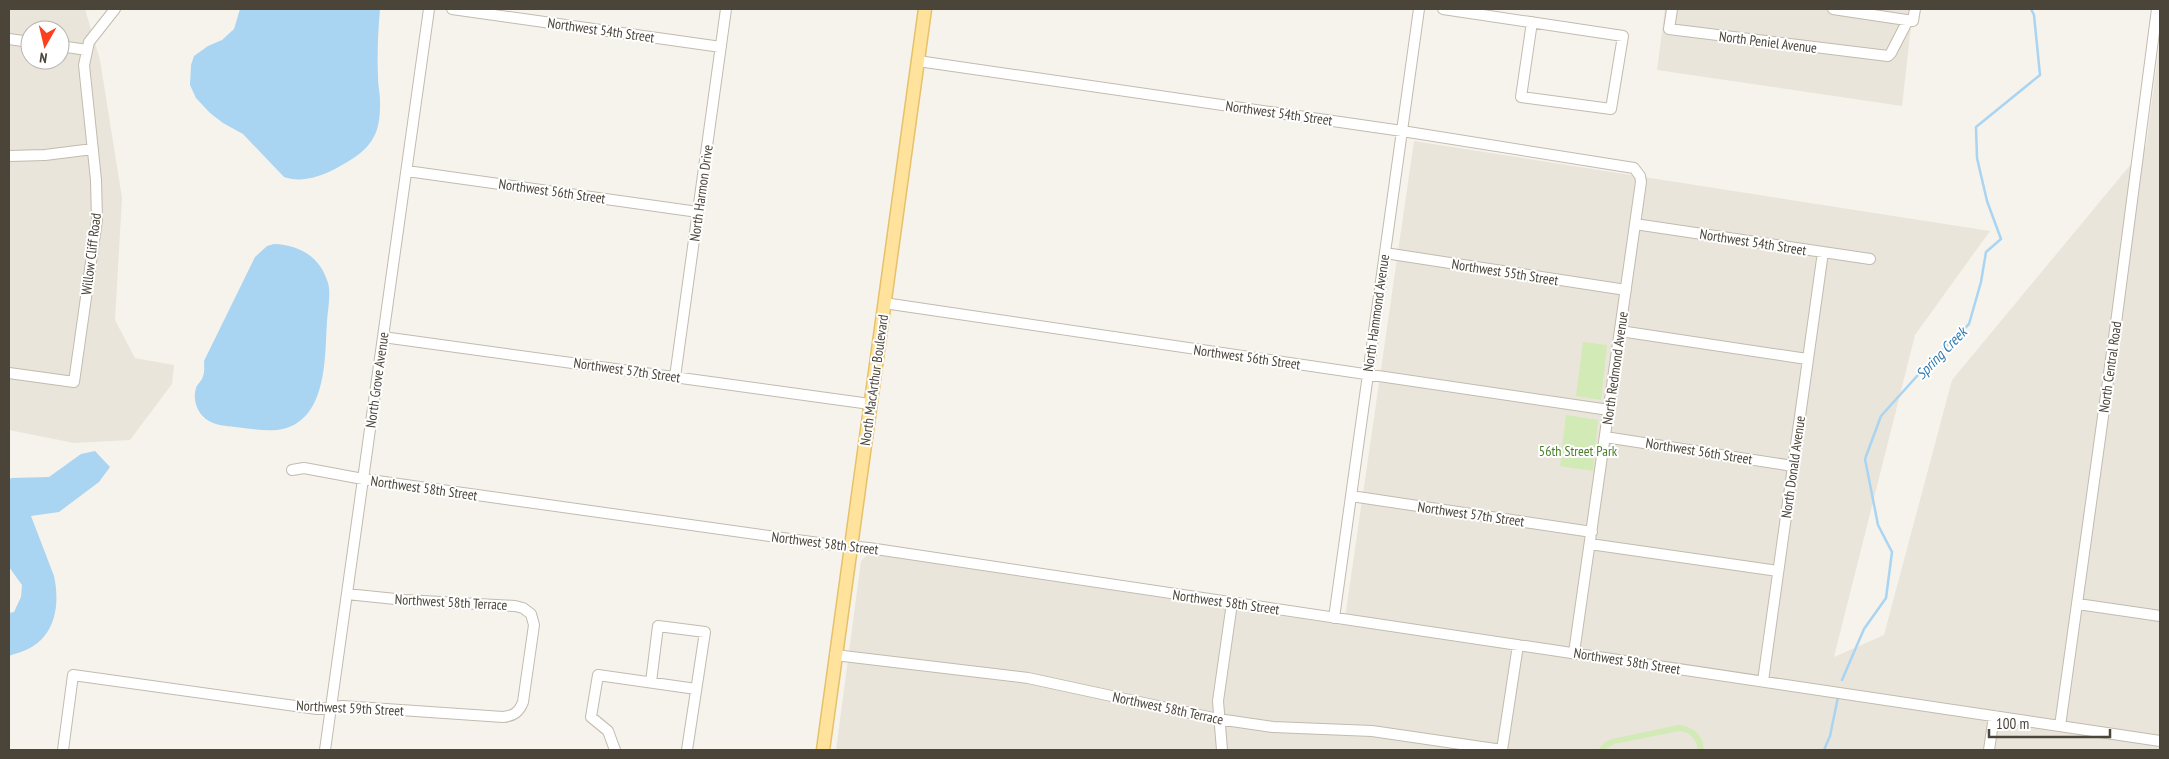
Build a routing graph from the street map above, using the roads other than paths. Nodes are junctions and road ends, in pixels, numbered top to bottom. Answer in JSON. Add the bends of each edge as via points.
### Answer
{"nodes":[{"id":1,"x":115,"y":9,"type":"edge"},
{"id":2,"x":429,"y":9,"type":"edge"},
{"id":3,"x":452,"y":9,"type":"edge"},
{"id":4,"x":726,"y":9,"type":"edge"},
{"id":5,"x":925,"y":9,"type":"edge"},
{"id":6,"x":1419,"y":9,"type":"edge"},
{"id":7,"x":1443,"y":9,"type":"edge"},
{"id":8,"x":1672,"y":9,"type":"edge"},
{"id":9,"x":1833,"y":9,"type":"edge"},
{"id":10,"x":1915,"y":9,"type":"edge"},
{"id":11,"x":2157,"y":9,"type":"edge"},
{"id":12,"x":1908,"y":20,"type":"junction"},
{"id":13,"x":1532,"y":22,"type":"junction"},
{"id":14,"x":721,"y":46,"type":"junction"},
{"id":15,"x":70,"y":47,"type":"edge"},
{"id":16,"x":87,"y":50,"type":"junction"},
{"id":17,"x":2156,"y":58,"type":"edge"},
{"id":18,"x":918,"y":60,"type":"junction"},
{"id":19,"x":1402,"y":131,"type":"junction"},
{"id":20,"x":93,"y":149,"type":"junction"},
{"id":21,"x":9,"y":156,"type":"edge"},
{"id":22,"x":407,"y":170,"type":"junction"},
{"id":23,"x":1638,"y":171,"type":"joint"},
{"id":24,"x":698,"y":212,"type":"junction"},
{"id":25,"x":1635,"y":224,"type":"junction"},
{"id":26,"x":1823,"y":252,"type":"junction"},
{"id":27,"x":1384,"y":253,"type":"junction"},
{"id":28,"x":1870,"y":259,"type":"dead end"},
{"id":29,"x":1626,"y":290,"type":"junction"},
{"id":30,"x":884,"y":303,"type":"junction"},
{"id":31,"x":1620,"y":331,"type":"junction"},
{"id":32,"x":383,"y":337,"type":"junction"},
{"id":33,"x":1808,"y":358,"type":"junction"},
{"id":34,"x":9,"y":373,"type":"edge"},
{"id":35,"x":1368,"y":375,"type":"junction"},
{"id":36,"x":675,"y":377,"type":"junction"},
{"id":37,"x":870,"y":404,"type":"junction"},
{"id":38,"x":1609,"y":410,"type":"junction"},
{"id":39,"x":1605,"y":437,"type":"junction"},
{"id":40,"x":1793,"y":466,"type":"junction"},
{"id":41,"x":292,"y":470,"type":"dead end"},
{"id":42,"x":363,"y":479,"type":"junction"},
{"id":43,"x":1351,"y":496,"type":"junction"},
{"id":44,"x":1592,"y":532,"type":"junction"},
{"id":45,"x":1590,"y":544,"type":"junction"},
{"id":46,"x":851,"y":547,"type":"junction"},
{"id":47,"x":1778,"y":572,"type":"junction"},
{"id":48,"x":347,"y":594,"type":"junction"},
{"id":49,"x":1232,"y":603,"type":"junction"},
{"id":50,"x":2078,"y":604,"type":"junction"},
{"id":51,"x":2160,"y":616,"type":"edge"},
{"id":52,"x":1334,"y":618,"type":"junction"},
{"id":53,"x":1518,"y":645,"type":"junction"},
{"id":54,"x":1574,"y":653,"type":"junction"},
{"id":55,"x":835,"y":655,"type":"junction"},
{"id":56,"x":529,"y":664,"type":"joint"},
{"id":57,"x":1763,"y":681,"type":"junction"},
{"id":58,"x":651,"y":682,"type":"junction"},
{"id":59,"x":696,"y":689,"type":"junction"},
{"id":60,"x":331,"y":707,"type":"junction"},
{"id":61,"x":1994,"y":716,"type":"junction"},
{"id":62,"x":1218,"y":719,"type":"junction"},
{"id":63,"x":2060,"y":726,"type":"junction"},
{"id":64,"x":2160,"y":741,"type":"edge"},
{"id":65,"x":62,"y":750,"type":"edge"},
{"id":66,"x":325,"y":750,"type":"edge"},
{"id":67,"x":615,"y":750,"type":"edge"},
{"id":68,"x":687,"y":750,"type":"edge"},
{"id":69,"x":823,"y":750,"type":"edge"},
{"id":70,"x":1222,"y":750,"type":"edge"},
{"id":71,"x":1502,"y":750,"type":"edge"},
{"id":72,"x":1989,"y":750,"type":"edge"}],
"edges":[{"from":1,"to":16,"type":"street","name":"Willow Cliff Road","via":[[89,42]]},
{"from":2,"to":22,"type":"street","name":"North Grove Avenue"},
{"from":3,"to":14,"type":"street","name":"Northwest 54th Street"},
{"from":4,"to":14,"type":"street","name":"North Harmon Drive"},
{"from":5,"to":18,"type":"main road","name":"North MacArthur Boulevard"},
{"from":6,"to":19,"type":"street","name":"North Hammond Avenue"},
{"from":7,"to":13,"type":"street"},
{"from":8,"to":12,"type":"street","name":"North Peniel Avenue","via":[[1669,29],[1888,56]]},
{"from":9,"to":12,"type":"street"},
{"from":10,"to":12,"type":"street","via":[[1913,21]]},
{"from":11,"to":17,"type":"street","name":"North Central Road"},
{"from":13,"to":13,"type":"street","via":[[1624,36],[1611,109],[1521,97]]},
{"from":14,"to":24,"type":"street","name":"North Harmon Drive"},
{"from":15,"to":16,"type":"street"},
{"from":16,"to":20,"type":"street","name":"Willow Cliff Road","via":[[84,65]]},
{"from":17,"to":50,"type":"street","name":"North Central Road"},
{"from":18,"to":19,"type":"street","name":"Northwest 54th Street"},
{"from":18,"to":30,"type":"main road","name":"North MacArthur Boulevard"},
{"from":19,"to":23,"type":"street","name":"Northwest 54th Street","via":[[1628,166]]},
{"from":19,"to":27,"type":"street","name":"North Hammond Avenue"},
{"from":20,"to":21,"type":"street"},
{"from":20,"to":34,"type":"street","name":"Willow Cliff Road","via":[[97,220],[74,382]]},
{"from":22,"to":24,"type":"street","name":"Northwest 56th Street"},
{"from":22,"to":32,"type":"street","name":"North Grove Avenue"},
{"from":23,"to":25,"type":"street","name":"North Redmond Avenue","via":[[1640,182]]},
{"from":24,"to":36,"type":"street","name":"North Harmon Drive"},
{"from":25,"to":26,"type":"street","name":"Northwest 54th Street"},
{"from":25,"to":29,"type":"street","name":"North Redmond Avenue"},
{"from":26,"to":28,"type":"street","name":"Northwest 54th Street"},
{"from":26,"to":33,"type":"street","name":"North Donald Avenue"},
{"from":27,"to":29,"type":"street","name":"Northwest 55th Street"},
{"from":27,"to":35,"type":"street","name":"North Hammond Avenue"},
{"from":29,"to":31,"type":"street","name":"North Redmond Avenue"},
{"from":30,"to":35,"type":"street","name":"Northwest 56th Street"},
{"from":30,"to":37,"type":"main road","name":"North MacArthur Boulevard"},
{"from":31,"to":33,"type":"street"},
{"from":31,"to":38,"type":"street","name":"North Redmond Avenue"},
{"from":32,"to":36,"type":"street","name":"Northwest 57th Street"},
{"from":32,"to":42,"type":"street","name":"North Grove Avenue"},
{"from":33,"to":40,"type":"street","name":"North Donald Avenue"},
{"from":35,"to":38,"type":"street","name":"Northwest 56th Street"},
{"from":35,"to":43,"type":"street","name":"North Hammond Avenue"},
{"from":36,"to":37,"type":"street","name":"Northwest 57th Street"},
{"from":37,"to":46,"type":"main road","name":"North MacArthur Boulevard"},
{"from":38,"to":39,"type":"street","name":"North Redmond Avenue"},
{"from":39,"to":40,"type":"street","name":"Northwest 56th Street"},
{"from":39,"to":44,"type":"street","name":"North Redmond Avenue"},
{"from":40,"to":47,"type":"street","name":"North Donald Avenue"},
{"from":41,"to":42,"type":"street","name":"Northwest 58th Street","via":[[304,468]]},
{"from":42,"to":46,"type":"street","name":"Northwest 58th Street"},
{"from":42,"to":48,"type":"street","name":"North Grove Avenue"},
{"from":43,"to":44,"type":"street","name":"Northwest 57th Street"},
{"from":43,"to":52,"type":"street","name":"North Hammond Avenue"},
{"from":44,"to":45,"type":"street","name":"North Redmond Avenue"},
{"from":45,"to":47,"type":"street"},
{"from":45,"to":54,"type":"street","name":"North Redmond Avenue"},
{"from":46,"to":49,"type":"street","name":"Northwest 58th Street"},
{"from":46,"to":55,"type":"main road","name":"North MacArthur Boulevard"},
{"from":47,"to":57,"type":"street","name":"North Donald Avenue"},
{"from":48,"to":56,"type":"street","name":"Northwest 58th Terrace","via":[[523,608],[534,619]]},
{"from":48,"to":60,"type":"street","name":"North Grove Avenue"},
{"from":49,"to":52,"type":"street","name":"Northwest 58th Street"},
{"from":49,"to":62,"type":"street"},
{"from":50,"to":51,"type":"street"},
{"from":50,"to":63,"type":"street","name":"North Central Road"},
{"from":52,"to":53,"type":"street","name":"Northwest 58th Street"},
{"from":53,"to":54,"type":"street","name":"Northwest 58th Street"},
{"from":53,"to":71,"type":"street"},
{"from":54,"to":57,"type":"street","name":"Northwest 58th Street"},
{"from":55,"to":62,"type":"street","name":"Northwest 58th Terrace","via":[[1028,678]]},
{"from":55,"to":69,"type":"main road","name":"North MacArthur Boulevard"},
{"from":56,"to":60,"type":"street","name":"Northwest 59th Street","via":[[523,702],[516,714],[510,717]]},
{"from":57,"to":61,"type":"street","name":"Northwest 58th Street"},
{"from":58,"to":59,"type":"street"},
{"from":58,"to":59,"type":"street","via":[[658,626],[705,632]]},
{"from":58,"to":67,"type":"street","via":[[598,675],[591,717],[608,731]]},
{"from":59,"to":68,"type":"street"},
{"from":60,"to":65,"type":"street","name":"Northwest 59th Street","via":[[317,709],[73,675]]},
{"from":60,"to":66,"type":"street","name":"North Grove Avenue"},
{"from":61,"to":63,"type":"street","name":"Northwest 58th Street"},
{"from":61,"to":72,"type":"street"},
{"from":62,"to":70,"type":"street"},
{"from":62,"to":71,"type":"street","name":"Northwest 58th Terrace","via":[[1273,727],[1372,731]]},
{"from":63,"to":64,"type":"street","name":"Northwest 58th Street"}]}
